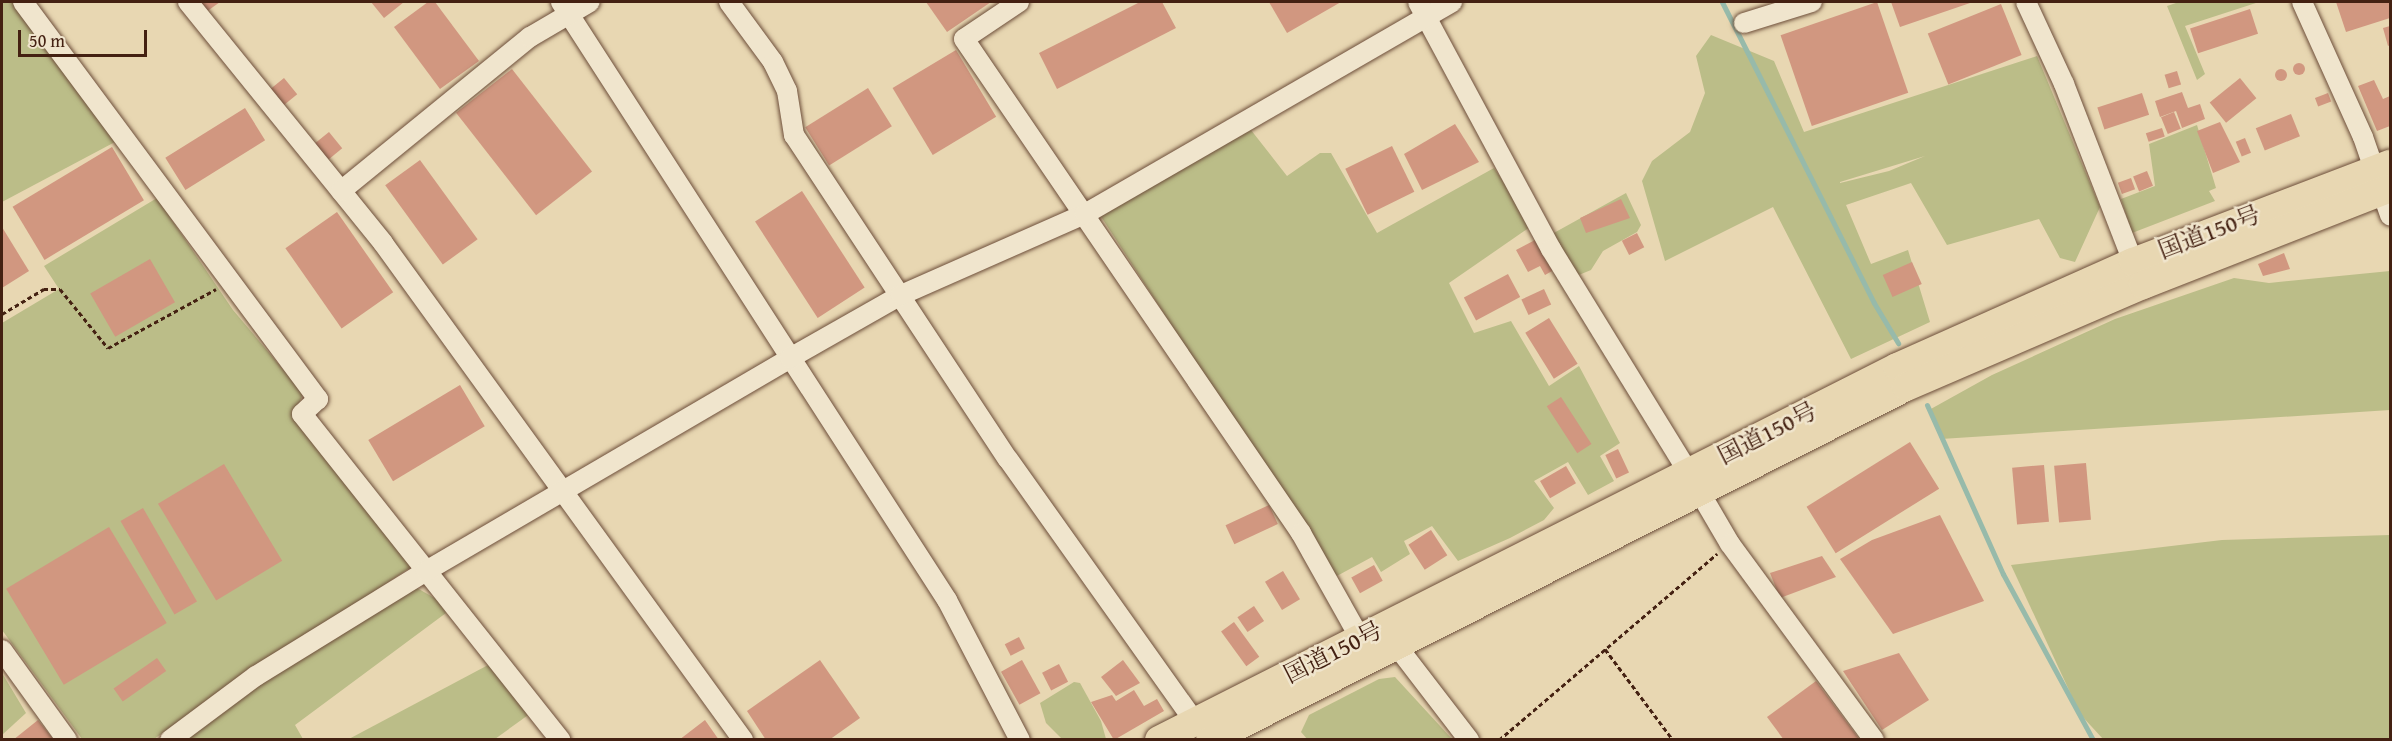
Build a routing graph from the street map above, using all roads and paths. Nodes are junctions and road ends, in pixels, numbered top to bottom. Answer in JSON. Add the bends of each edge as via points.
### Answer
{"nodes":[{"id":1,"x":23,"y":2,"type":"edge"},
{"id":2,"x":188,"y":2,"type":"edge"},
{"id":3,"x":590,"y":2,"type":"edge"},
{"id":4,"x":729,"y":2,"type":"edge"},
{"id":5,"x":1018,"y":2,"type":"edge"},
{"id":6,"x":1452,"y":2,"type":"edge"},
{"id":7,"x":1812,"y":2,"type":"edge"},
{"id":8,"x":2026,"y":2,"type":"edge"},
{"id":9,"x":2302,"y":2,"type":"edge"},
{"id":10,"x":565,"y":8,"type":"edge"},
{"id":11,"x":1422,"y":9,"type":"edge"},
{"id":12,"x":1744,"y":23,"type":"dead end"},
{"id":13,"x":2386,"y":186,"type":"edge"},
{"id":14,"x":341,"y":191,"type":"junction"},
{"id":15,"x":1085,"y":214,"type":"junction"},
{"id":16,"x":2133,"y":261,"type":"junction"},
{"id":17,"x":228,"y":281,"type":"junction"},
{"id":18,"x":901,"y":294,"type":"junction"},
{"id":19,"x":2,"y":314,"type":"edge"},
{"id":20,"x":790,"y":358,"type":"junction"},
{"id":21,"x":1694,"y":482,"type":"junction"},
{"id":22,"x":562,"y":491,"type":"junction"},
{"id":23,"x":1730,"y":544,"type":"junction"},
{"id":24,"x":426,"y":571,"type":"junction"},
{"id":25,"x":1360,"y":638,"type":"junction"},
{"id":26,"x":1396,"y":645,"type":"junction"},
{"id":27,"x":1605,"y":649,"type":"junction"},
{"id":28,"x":2,"y":650,"type":"edge"},
{"id":29,"x":1202,"y":730,"type":"edge"},
{"id":30,"x":67,"y":740,"type":"edge"},
{"id":31,"x":170,"y":740,"type":"edge"},
{"id":32,"x":561,"y":740,"type":"edge"},
{"id":33,"x":743,"y":740,"type":"edge"},
{"id":34,"x":1020,"y":740,"type":"edge"},
{"id":35,"x":1159,"y":740,"type":"edge"},
{"id":36,"x":1469,"y":740,"type":"edge"},
{"id":37,"x":1499,"y":740,"type":"edge"},
{"id":38,"x":1673,"y":740,"type":"edge"},
{"id":39,"x":1874,"y":740,"type":"edge"}],
"edges":[{"from":1,"to":17,"type":"street"},
{"from":2,"to":14,"type":"street"},
{"from":3,"to":10,"type":"street"},
{"from":4,"to":18,"type":"street","via":[[773,62],[787,91],[794,135]]},
{"from":5,"to":15,"type":"street","via":[[963,39]]},
{"from":6,"to":11,"type":"street"},
{"from":7,"to":12,"type":"street"},
{"from":8,"to":16,"type":"street","via":[[2064,84]]},
{"from":9,"to":13,"type":"street"},
{"from":10,"to":14,"type":"street"},
{"from":10,"to":20,"type":"street"},
{"from":11,"to":15,"type":"street"},
{"from":11,"to":21,"type":"street","via":[[1551,249]]},
{"from":13,"to":16,"type":"highway","name":"国道150号"},
{"from":13,"to":21,"type":"highway","name":"国道150号","via":[[2143,285]]},
{"from":14,"to":22,"type":"street"},
{"from":15,"to":18,"type":"street"},
{"from":15,"to":25,"type":"street","via":[[1301,533]]},
{"from":16,"to":21,"type":"highway","name":"国道150号","via":[[1897,368]]},
{"from":17,"to":19,"type":"path","via":[[108,348],[60,289],[44,289]]},
{"from":17,"to":24,"type":"street","via":[[318,399],[302,414]]},
{"from":18,"to":20,"type":"street"},
{"from":18,"to":29,"type":"street","via":[[1008,459]]},
{"from":20,"to":22,"type":"street"},
{"from":20,"to":34,"type":"street","via":[[947,600]]},
{"from":21,"to":23,"type":"street"},
{"from":21,"to":25,"type":"highway","name":"国道150号"},
{"from":21,"to":26,"type":"highway","name":"国道150号"},
{"from":22,"to":24,"type":"street"},
{"from":22,"to":33,"type":"street"},
{"from":23,"to":27,"type":"path"},
{"from":23,"to":39,"type":"street"},
{"from":24,"to":31,"type":"street","via":[[256,676]]},
{"from":24,"to":32,"type":"street"},
{"from":25,"to":29,"type":"highway","name":"国道150号"},
{"from":26,"to":29,"type":"highway","name":"国道150号"},
{"from":26,"to":36,"type":"street"},
{"from":27,"to":37,"type":"path"},
{"from":27,"to":38,"type":"path"},
{"from":28,"to":30,"type":"street"},
{"from":29,"to":35,"type":"highway","name":"国道150号"}]}
